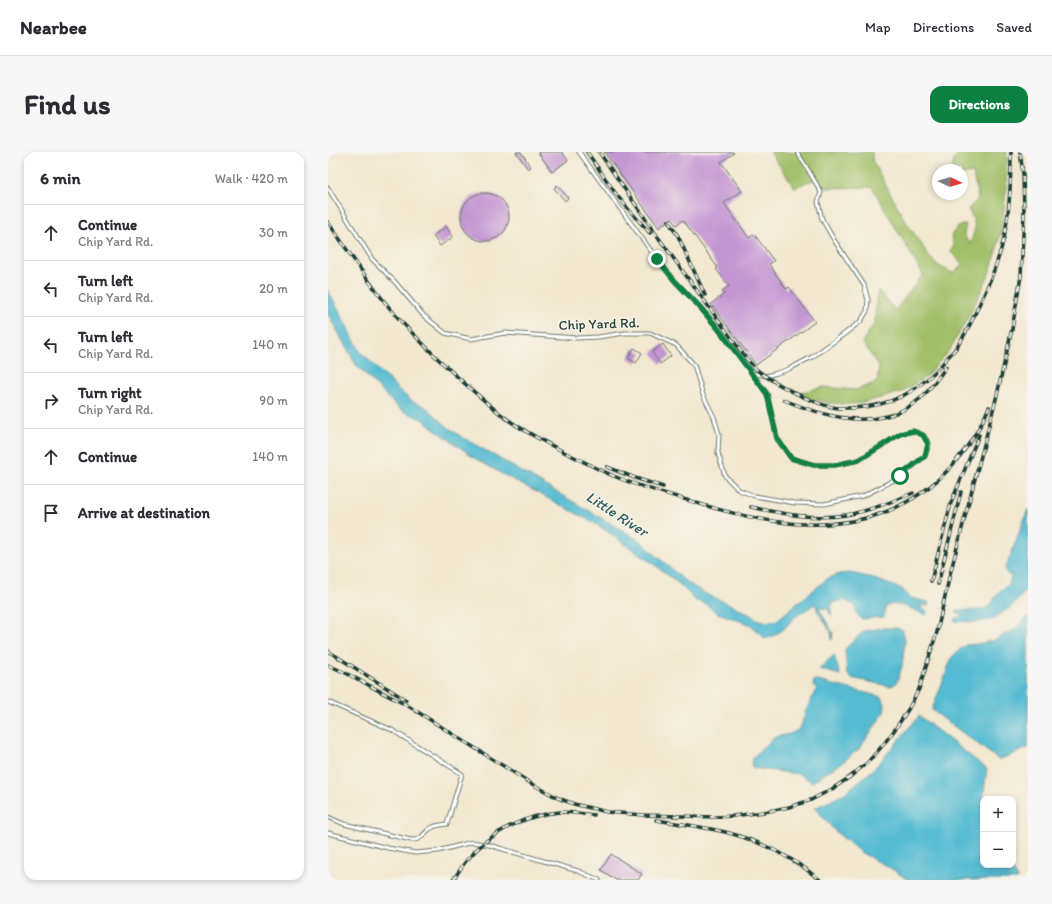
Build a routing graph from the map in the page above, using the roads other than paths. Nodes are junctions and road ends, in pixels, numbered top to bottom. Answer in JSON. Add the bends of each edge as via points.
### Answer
{"nodes":[{"id":1,"x":579,"y":152,"type":"edge"},
{"id":2,"x":797,"y":152,"type":"edge"},
{"id":3,"x":328,"y":188,"type":"edge"},
{"id":4,"x":752,"y":373,"type":"junction"},
{"id":5,"x":328,"y":702,"type":"edge"},
{"id":6,"x":328,"y":817,"type":"edge"},
{"id":7,"x":328,"y":833,"type":"edge"},
{"id":8,"x":599,"y":880,"type":"edge"}],
"edges":[{"from":1,"to":4,"type":"lane","name":"Chip Yard Rd.","via":[[657,259],[717,327]]},
{"from":2,"to":4,"type":"lane","via":[[821,192],[818,202],[822,219],[864,285],[868,300],[867,311],[861,321],[812,357],[789,369],[766,376]]},
{"from":3,"to":4,"type":"lane","name":"Chip Yard Rd.","via":[[372,259],[424,316],[445,333],[471,339],[505,333],[577,338],[625,333],[650,334],[676,345],[694,365],[703,396],[719,434],[718,453],[726,476],[739,490],[755,496],[796,503],[824,504],[864,496],[900,476],[925,456],[928,444],[923,435],[913,431],[900,434],[859,460],[835,465],[814,465],[791,458],[777,438],[767,394]]},
{"from":5,"to":6,"type":"lane","via":[[392,730],[462,774],[447,824],[432,827],[418,840],[344,824]]},
{"from":7,"to":8,"type":"lane","via":[[415,853],[438,851],[476,842],[578,871]]}]}
